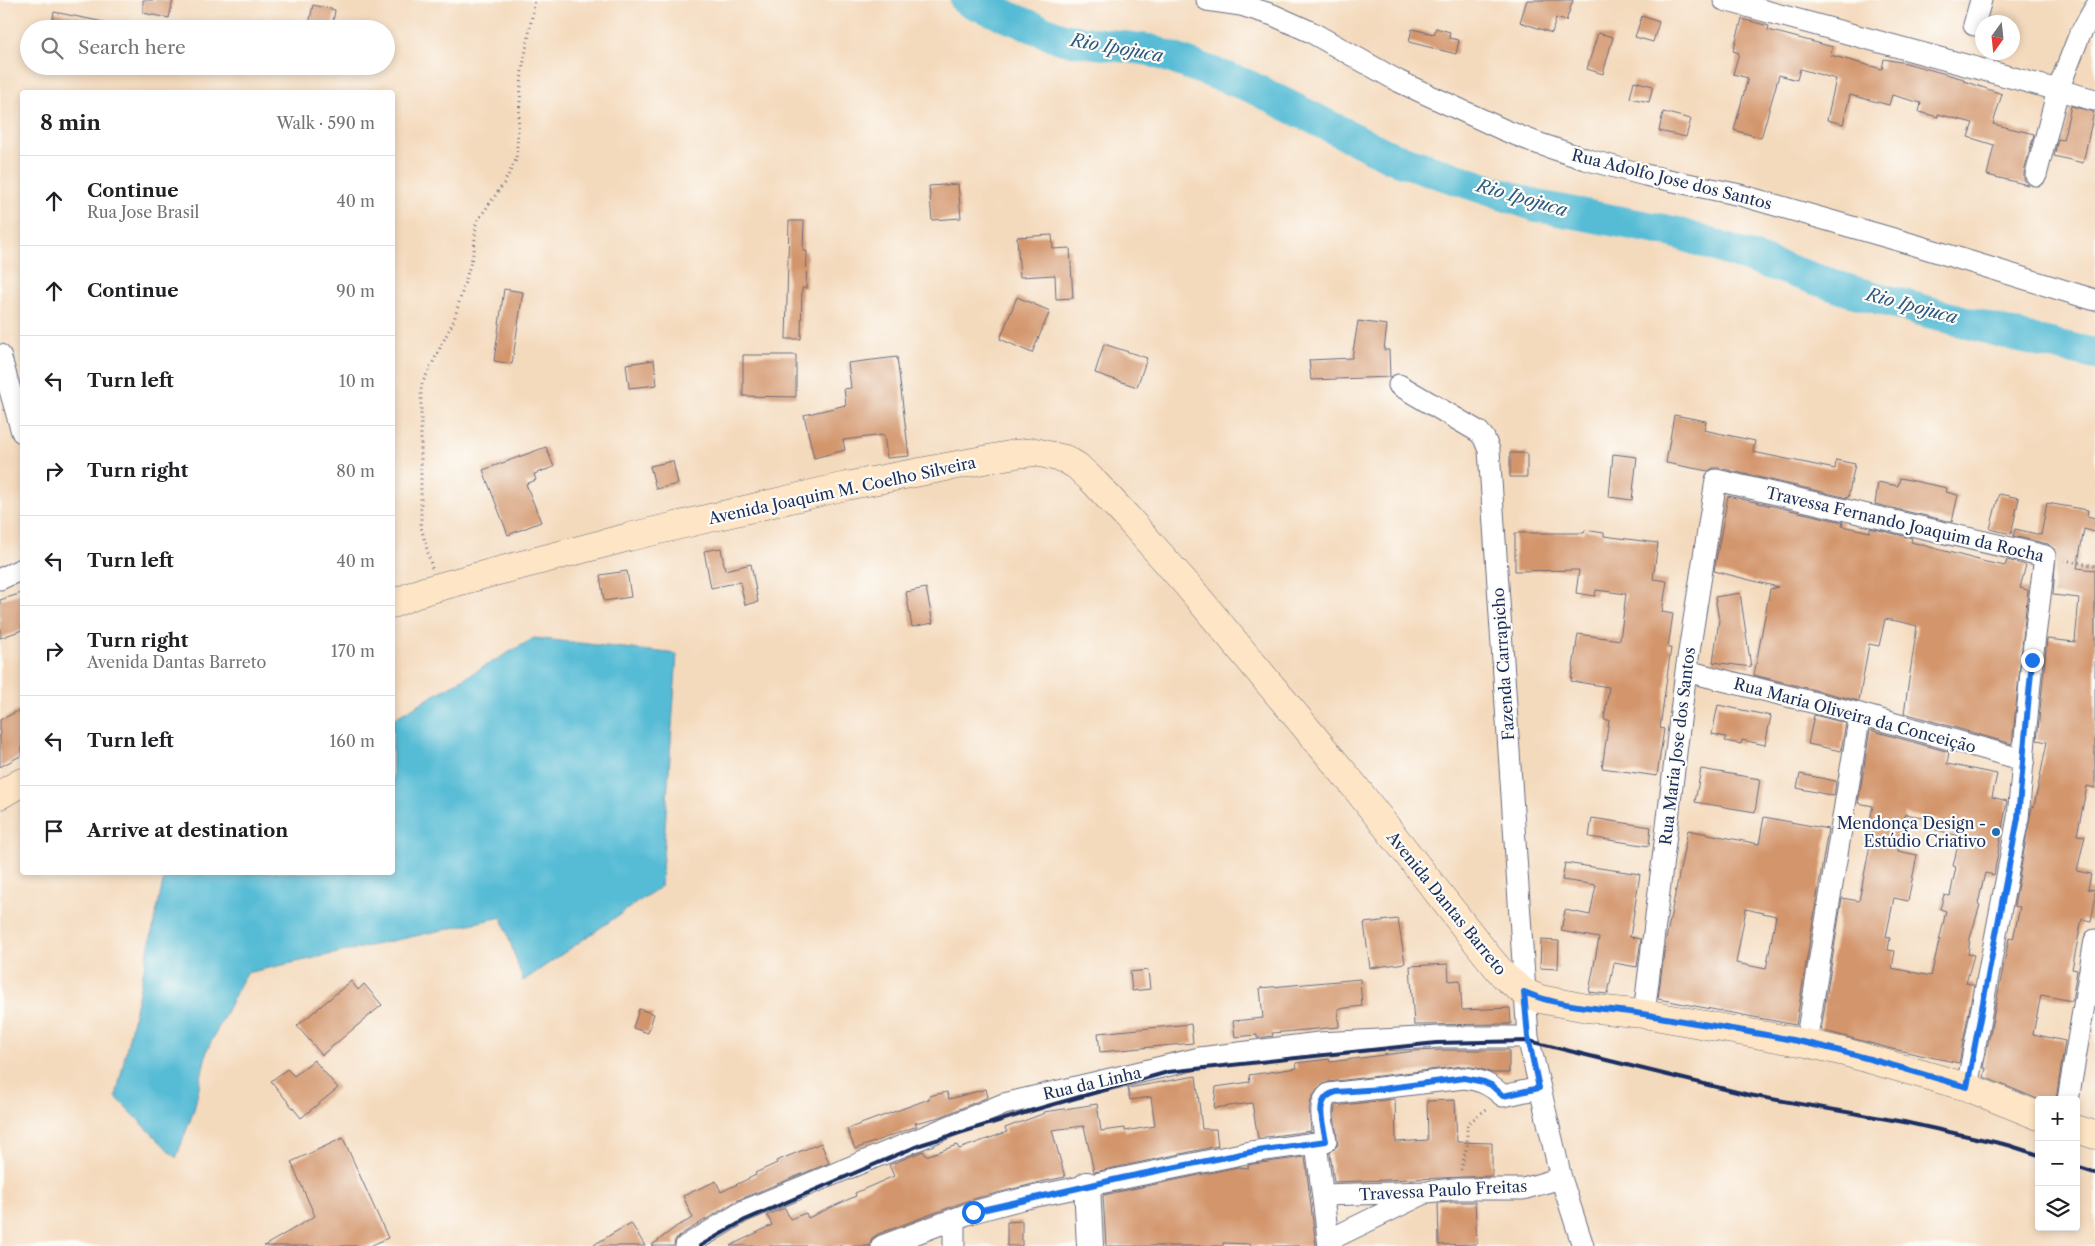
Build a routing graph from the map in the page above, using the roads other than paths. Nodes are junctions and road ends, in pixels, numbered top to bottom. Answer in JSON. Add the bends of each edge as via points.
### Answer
{"nodes":[{"id":1,"x":1207,"y":0,"type":"edge"},
{"id":2,"x":1724,"y":0,"type":"edge"},
{"id":3,"x":1981,"y":0,"type":"edge"},
{"id":4,"x":2095,"y":8,"type":"edge"},
{"id":5,"x":1974,"y":25,"type":"dead end"},
{"id":6,"x":2058,"y":90,"type":"junction"},
{"id":7,"x":2095,"y":100,"type":"edge"},
{"id":8,"x":2036,"y":175,"type":"dead end"},
{"id":9,"x":2095,"y":300,"type":"edge"},
{"id":10,"x":0,"y":355,"type":"edge"},
{"id":11,"x":1399,"y":385,"type":"dead end"},
{"id":12,"x":20,"y":425,"type":"edge"},
{"id":13,"x":1716,"y":480,"type":"joint"},
{"id":14,"x":20,"y":571,"type":"edge"},
{"id":15,"x":0,"y":579,"type":"edge"},
{"id":16,"x":395,"y":603,"type":"edge"},
{"id":17,"x":1226,"y":632,"type":"joint"},
{"id":18,"x":1686,"y":671,"type":"junction"},
{"id":19,"x":1860,"y":714,"type":"junction"},
{"id":20,"x":2024,"y":760,"type":"junction"},
{"id":21,"x":20,"y":783,"type":"edge"},
{"id":22,"x":0,"y":795,"type":"edge"},
{"id":23,"x":2095,"y":940,"type":"edge"},
{"id":24,"x":1524,"y":992,"type":"junction"},
{"id":25,"x":1644,"y":1014,"type":"junction"},
{"id":26,"x":1528,"y":1037,"type":"junction"},
{"id":27,"x":1806,"y":1043,"type":"junction"},
{"id":28,"x":1967,"y":1087,"type":"junction"},
{"id":29,"x":1539,"y":1088,"type":"junction"},
{"id":30,"x":2069,"y":1096,"type":"edge"},
{"id":31,"x":2035,"y":1114,"type":"edge"},
{"id":32,"x":2080,"y":1130,"type":"edge"},
{"id":33,"x":2095,"y":1135,"type":"edge"},
{"id":34,"x":1316,"y":1143,"type":"junction"},
{"id":35,"x":1561,"y":1178,"type":"junction"},
{"id":36,"x":1087,"y":1185,"type":"junction"},
{"id":37,"x":1428,"y":1192,"type":"junction"},
{"id":38,"x":1323,"y":1194,"type":"junction"},
{"id":39,"x":954,"y":1220,"type":"junction"},
{"id":40,"x":1329,"y":1243,"type":"edge"},
{"id":41,"x":686,"y":1246,"type":"edge"},
{"id":42,"x":882,"y":1246,"type":"edge"},
{"id":43,"x":954,"y":1246,"type":"edge"},
{"id":44,"x":1090,"y":1246,"type":"edge"},
{"id":45,"x":1583,"y":1246,"type":"edge"}],
"edges":[{"from":1,"to":9,"type":"street","name":"Rua Adolfo Jose dos Santos","via":[[1241,4],[1273,15],[1327,40],[1398,81],[1538,143],[1645,175],[1740,195]]},
{"from":2,"to":6,"type":"street"},
{"from":3,"to":5,"type":"street"},
{"from":4,"to":6,"type":"street","via":[[2079,36]]},
{"from":6,"to":7,"type":"street"},
{"from":6,"to":8,"type":"street"},
{"from":10,"to":12,"type":"street"},
{"from":11,"to":24,"type":"street","name":"Fazenda Carrapicho","via":[[1479,432],[1489,450]]},
{"from":13,"to":18,"type":"street","name":"Rua Maria Jose dos Santos"},
{"from":13,"to":20,"type":"street","name":"Travessa Fernando Joaquim da Rocha","via":[[2045,556]]},
{"from":14,"to":15,"type":"street"},
{"from":16,"to":17,"type":"main road","name":"Avenida Joaquim M. Coelho Silveira","via":[[437,588],[620,539],[846,486],[943,466],[1036,452],[1064,459],[1094,482],[1156,548]]},
{"from":17,"to":24,"type":"main road","name":"Avenida Dantas Barreto","via":[[1352,783],[1490,959]]},
{"from":18,"to":19,"type":"street","name":"Rua Maria Oliveira da Conceição"},
{"from":18,"to":25,"type":"street","name":"Rua Maria Jose dos Santos"},
{"from":19,"to":20,"type":"street","name":"Rua Maria Oliveira da Conceição"},
{"from":19,"to":27,"type":"street"},
{"from":20,"to":28,"type":"street","via":[[2018,818]]},
{"from":21,"to":22,"type":"main road"},
{"from":23,"to":30,"type":"street"},
{"from":24,"to":25,"type":"main road","name":"Avenida Dantas Barreto","via":[[1562,1004]]},
{"from":24,"to":26,"type":"street","name":"Fazenda Carrapicho"},
{"from":25,"to":27,"type":"main road","name":"Avenida Dantas Barreto"},
{"from":26,"to":29,"type":"street","name":"Fazenda Carrapicho"},
{"from":26,"to":41,"type":"street","name":"Rua da Linha","via":[[1440,1037],[1299,1045],[1200,1058],[1004,1104],[744,1211]]},
{"from":27,"to":28,"type":"main road","name":"Avenida Dantas Barreto"},
{"from":28,"to":31,"type":"main road","name":"Avenida Dantas Barreto"},
{"from":29,"to":34,"type":"street","via":[[1503,1096],[1491,1085],[1464,1078],[1328,1094],[1322,1107],[1326,1141]]},
{"from":29,"to":35,"type":"street","name":"Fazenda Carrapicho"},
{"from":32,"to":33,"type":"main road"},
{"from":34,"to":36,"type":"street","via":[[1251,1152]]},
{"from":34,"to":38,"type":"street"},
{"from":35,"to":37,"type":"street","name":"Travessa Paulo Freitas","via":[[1523,1188]]},
{"from":35,"to":45,"type":"street","name":"Fazenda Carrapicho"},
{"from":36,"to":39,"type":"street","via":[[973,1212]]},
{"from":36,"to":44,"type":"street"},
{"from":37,"to":38,"type":"street","name":"Travessa Paulo Freitas"},
{"from":37,"to":40,"type":"street"},
{"from":38,"to":40,"type":"street"},
{"from":39,"to":42,"type":"street"},
{"from":39,"to":43,"type":"street"}]}
